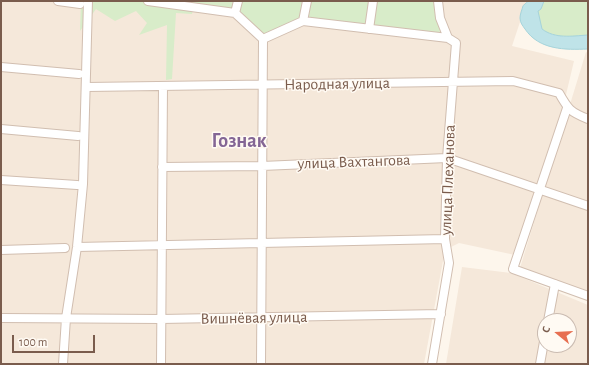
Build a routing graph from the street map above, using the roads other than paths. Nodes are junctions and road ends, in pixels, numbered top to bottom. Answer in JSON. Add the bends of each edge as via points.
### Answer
{"nodes":[{"id":1,"x":58,"y":1,"type":"edge"},
{"id":2,"x":88,"y":1,"type":"edge"},
{"id":3,"x":148,"y":1,"type":"edge"},
{"id":4,"x":238,"y":1,"type":"edge"},
{"id":5,"x":307,"y":1,"type":"edge"},
{"id":6,"x":373,"y":1,"type":"edge"},
{"id":7,"x":438,"y":1,"type":"edge"},
{"id":8,"x":80,"y":4,"type":"dead end"},
{"id":9,"x":236,"y":13,"type":"junction"},
{"id":10,"x":303,"y":21,"type":"junction"},
{"id":11,"x":369,"y":29,"type":"junction"},
{"id":12,"x":448,"y":38,"type":"junction"},
{"id":13,"x":262,"y":39,"type":"junction"},
{"id":14,"x":1,"y":67,"type":"edge"},
{"id":15,"x":79,"y":74,"type":"dead end"},
{"id":16,"x":453,"y":83,"type":"junction"},
{"id":17,"x":262,"y":85,"type":"junction"},
{"id":18,"x":163,"y":86,"type":"junction"},
{"id":19,"x":87,"y":87,"type":"junction"},
{"id":20,"x":567,"y":108,"type":"junction"},
{"id":21,"x":588,"y":118,"type":"edge"},
{"id":22,"x":1,"y":130,"type":"edge"},
{"id":23,"x":78,"y":136,"type":"dead end"},
{"id":24,"x":447,"y":158,"type":"junction"},
{"id":25,"x":262,"y":166,"type":"junction"},
{"id":26,"x":162,"y":167,"type":"junction"},
{"id":27,"x":1,"y":180,"type":"edge"},
{"id":28,"x":77,"y":185,"type":"dead end"},
{"id":29,"x":540,"y":189,"type":"junction"},
{"id":30,"x":588,"y":206,"type":"edge"},
{"id":31,"x":445,"y":240,"type":"junction"},
{"id":32,"x":260,"y":244,"type":"junction"},
{"id":33,"x":162,"y":246,"type":"junction"},
{"id":34,"x":77,"y":247,"type":"junction"},
{"id":35,"x":65,"y":248,"type":"dead end"},
{"id":36,"x":1,"y":250,"type":"edge"},
{"id":37,"x":555,"y":284,"type":"junction"},
{"id":38,"x":588,"y":296,"type":"edge"},
{"id":39,"x":550,"y":313,"type":"edge"},
{"id":40,"x":441,"y":314,"type":"junction"},
{"id":41,"x":1,"y":318,"type":"edge"},
{"id":42,"x":66,"y":318,"type":"junction"},
{"id":43,"x":261,"y":318,"type":"junction"},
{"id":44,"x":161,"y":319,"type":"junction"},
{"id":45,"x":542,"y":353,"type":"edge"},
{"id":46,"x":63,"y":364,"type":"edge"},
{"id":47,"x":161,"y":364,"type":"edge"},
{"id":48,"x":261,"y":364,"type":"edge"},
{"id":49,"x":432,"y":364,"type":"edge"},
{"id":50,"x":540,"y":364,"type":"edge"}],
"edges":[{"from":1,"to":8,"type":"street"},
{"from":2,"to":19,"type":"street"},
{"from":3,"to":9,"type":"street"},
{"from":4,"to":9,"type":"street"},
{"from":5,"to":10,"type":"street"},
{"from":6,"to":11,"type":"street"},
{"from":7,"to":12,"type":"street","name":"улица Плеханова","via":[[440,18]]},
{"from":9,"to":13,"type":"street"},
{"from":10,"to":11,"type":"street"},
{"from":10,"to":13,"type":"street"},
{"from":11,"to":12,"type":"street"},
{"from":12,"to":16,"type":"street","name":"улица Плеханова","via":[[456,43]]},
{"from":13,"to":17,"type":"street"},
{"from":14,"to":15,"type":"street"},
{"from":16,"to":17,"type":"street","name":"Народная улица"},
{"from":16,"to":20,"type":"street","name":"Народная улица","via":[[513,81],[559,93]]},
{"from":16,"to":24,"type":"street","name":"улица Плеханова"},
{"from":17,"to":18,"type":"street","name":"Народная улица"},
{"from":17,"to":25,"type":"street"},
{"from":18,"to":19,"type":"street","name":"Народная улица"},
{"from":18,"to":26,"type":"street"},
{"from":19,"to":34,"type":"street","via":[[83,184]]},
{"from":20,"to":21,"type":"street","name":"Народная улица"},
{"from":20,"to":29,"type":"street"},
{"from":22,"to":23,"type":"street"},
{"from":24,"to":25,"type":"street","name":"улица Вахтангова"},
{"from":24,"to":29,"type":"street","name":"улица Вахтангова"},
{"from":24,"to":31,"type":"street","name":"улица Плеханова"},
{"from":25,"to":26,"type":"street","name":"улица Вахтангова"},
{"from":25,"to":32,"type":"street"},
{"from":26,"to":33,"type":"street"},
{"from":27,"to":28,"type":"street"},
{"from":29,"to":30,"type":"street","name":"улица Вахтангова"},
{"from":29,"to":37,"type":"street","via":[[513,269]]},
{"from":31,"to":32,"type":"street"},
{"from":31,"to":40,"type":"street","name":"улица Плеханова","via":[[449,263]]},
{"from":32,"to":33,"type":"street"},
{"from":32,"to":43,"type":"street"},
{"from":33,"to":34,"type":"street"},
{"from":33,"to":44,"type":"street"},
{"from":34,"to":42,"type":"street"},
{"from":35,"to":36,"type":"street"},
{"from":37,"to":38,"type":"street"},
{"from":37,"to":39,"type":"street"},
{"from":40,"to":43,"type":"street","name":"Вишнёвая улица"},
{"from":40,"to":49,"type":"street","name":"улица Плеханова"},
{"from":41,"to":42,"type":"street","name":"Вишнёвая улица"},
{"from":42,"to":44,"type":"street","name":"Вишнёвая улица"},
{"from":42,"to":46,"type":"street"},
{"from":43,"to":44,"type":"street","name":"Вишнёвая улица"},
{"from":43,"to":48,"type":"street"},
{"from":44,"to":47,"type":"street"},
{"from":45,"to":50,"type":"street"}]}
